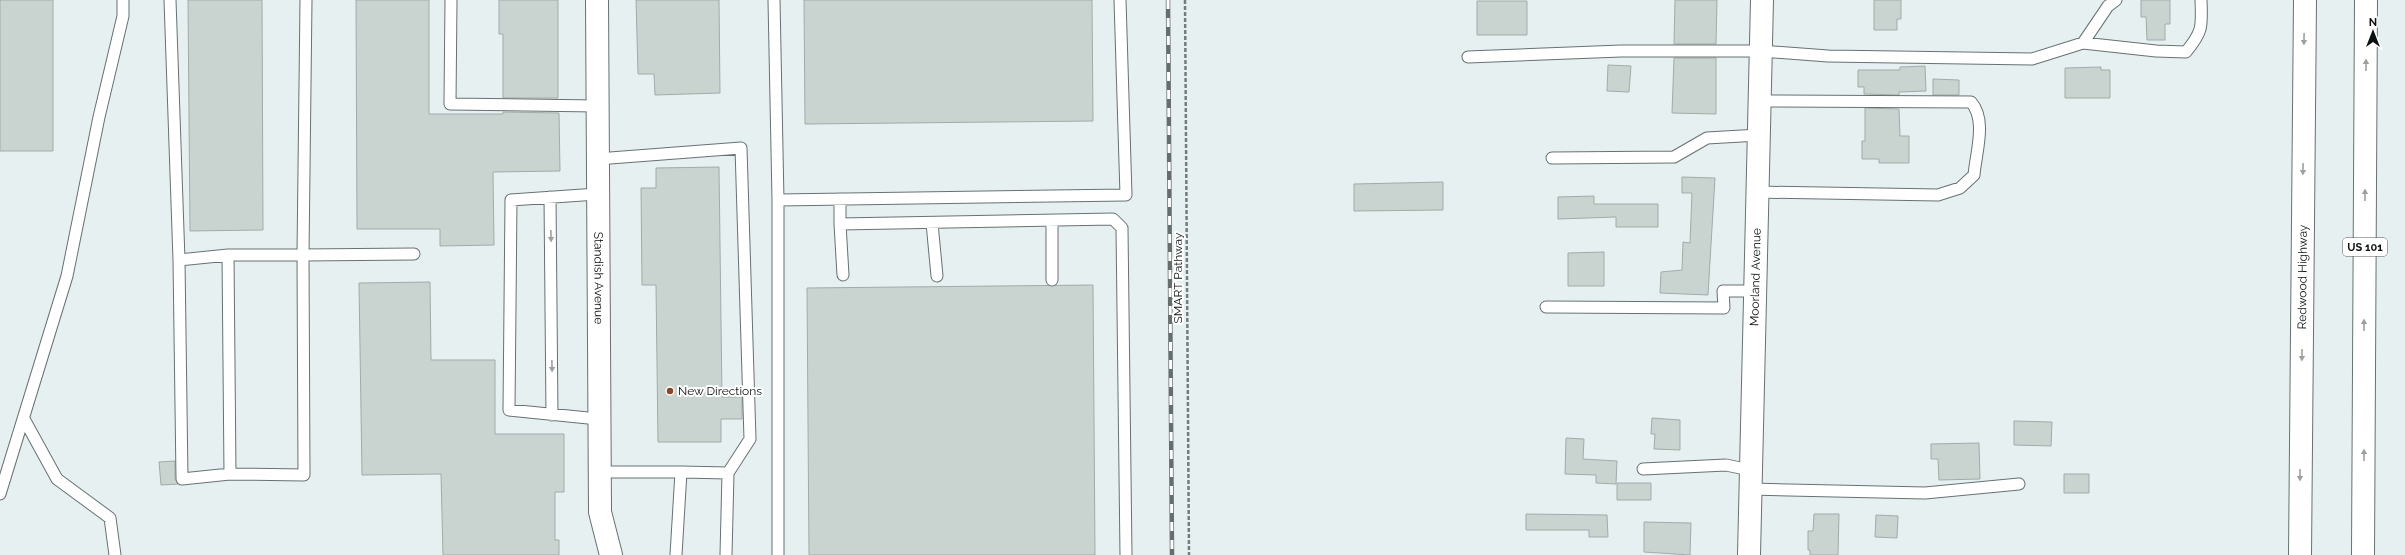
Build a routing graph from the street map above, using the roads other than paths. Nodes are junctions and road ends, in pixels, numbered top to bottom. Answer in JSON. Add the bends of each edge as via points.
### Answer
{"nodes":[{"id":1,"x":123,"y":0,"type":"edge"},
{"id":2,"x":170,"y":0,"type":"edge"},
{"id":3,"x":306,"y":0,"type":"edge"},
{"id":4,"x":451,"y":0,"type":"edge"},
{"id":5,"x":597,"y":0,"type":"edge"},
{"id":6,"x":774,"y":0,"type":"edge"},
{"id":7,"x":1120,"y":0,"type":"edge"},
{"id":8,"x":1762,"y":0,"type":"edge"},
{"id":9,"x":2116,"y":0,"type":"edge"},
{"id":10,"x":2201,"y":0,"type":"edge"},
{"id":11,"x":2305,"y":0,"type":"edge"},
{"id":12,"x":2366,"y":0,"type":"edge"},
{"id":13,"x":2083,"y":43,"type":"junction"},
{"id":14,"x":1761,"y":51,"type":"junction"},
{"id":15,"x":1468,"y":57,"type":"dead end"},
{"id":16,"x":1759,"y":101,"type":"junction"},
{"id":17,"x":597,"y":106,"type":"junction"},
{"id":18,"x":1759,"y":135,"type":"junction"},
{"id":19,"x":1552,"y":158,"type":"dead end"},
{"id":20,"x":597,"y":159,"type":"junction"},
{"id":21,"x":1757,"y":192,"type":"junction"},
{"id":22,"x":597,"y":194,"type":"junction"},
{"id":23,"x":550,"y":197,"type":"junction"},
{"id":24,"x":840,"y":199,"type":"junction"},
{"id":25,"x":778,"y":200,"type":"junction"},
{"id":26,"x":1052,"y":221,"type":"junction"},
{"id":27,"x":932,"y":223,"type":"junction"},
{"id":28,"x":840,"y":224,"type":"junction"},
{"id":29,"x":414,"y":254,"type":"dead end"},
{"id":30,"x":228,"y":256,"type":"junction"},
{"id":31,"x":303,"y":256,"type":"junction"},
{"id":32,"x":179,"y":260,"type":"junction"},
{"id":33,"x":843,"y":274,"type":"dead end"},
{"id":34,"x":936,"y":276,"type":"dead end"},
{"id":35,"x":1052,"y":280,"type":"dead end"},
{"id":36,"x":1755,"y":291,"type":"junction"},
{"id":37,"x":1546,"y":307,"type":"dead end"},
{"id":38,"x":552,"y":415,"type":"junction"},
{"id":39,"x":24,"y":419,"type":"junction"},
{"id":40,"x":598,"y":419,"type":"junction"},
{"id":41,"x":1643,"y":469,"type":"dead end"},
{"id":42,"x":599,"y":472,"type":"junction"},
{"id":43,"x":681,"y":472,"type":"junction"},
{"id":44,"x":728,"y":473,"type":"junction"},
{"id":45,"x":230,"y":474,"type":"junction"},
{"id":46,"x":1750,"y":480,"type":"junction"},
{"id":47,"x":2020,"y":484,"type":"dead end"},
{"id":48,"x":0,"y":494,"type":"edge"},
{"id":49,"x":2364,"y":494,"type":"junction"},
{"id":50,"x":115,"y":555,"type":"edge"},
{"id":51,"x":611,"y":555,"type":"edge"},
{"id":52,"x":676,"y":555,"type":"edge"},
{"id":53,"x":726,"y":555,"type":"edge"},
{"id":54,"x":778,"y":555,"type":"edge"},
{"id":55,"x":1126,"y":555,"type":"edge"},
{"id":56,"x":1749,"y":555,"type":"edge"},
{"id":57,"x":2300,"y":555,"type":"edge"},
{"id":58,"x":2363,"y":555,"type":"edge"},
{"id":59,"x":2368,"y":555,"type":"edge"}],
"edges":[{"from":1,"to":39,"type":"lane","via":[[123,16],[66,276]]},
{"from":2,"to":32,"type":"lane"},
{"from":3,"to":31,"type":"lane"},
{"from":4,"to":17,"type":"lane","via":[[450,104]]},
{"from":5,"to":17,"type":"main road","name":"Standish Avenue"},
{"from":6,"to":25,"type":"lane"},
{"from":7,"to":24,"type":"lane","via":[[1126,194]]},
{"from":8,"to":14,"type":"main road","name":"Moorland Avenue"},
{"from":9,"to":13,"type":"lane","via":[[2108,6]]},
{"from":10,"to":13,"type":"lane","via":[[2202,22],[2199,36],[2186,52]]},
{"from":11,"to":57,"type":"main road","name":"Redwood Highway","one_way":true},
{"from":49,"to":12,"type":"main road","number":"US 101","one_way":true},
{"from":13,"to":14,"type":"lane","via":[[2032,59],[1828,56]]},
{"from":14,"to":15,"type":"lane","via":[[1621,50]]},
{"from":14,"to":16,"type":"main road","name":"Moorland Avenue"},
{"from":16,"to":18,"type":"main road","name":"Moorland Avenue"},
{"from":16,"to":21,"type":"lane","via":[[1971,102],[1977,109],[1980,119],[1974,176],[1960,188],[1938,194]]},
{"from":17,"to":20,"type":"main road","name":"Standish Avenue"},
{"from":18,"to":19,"type":"lane","via":[[1707,138],[1674,157]]},
{"from":18,"to":21,"type":"main road","name":"Moorland Avenue"},
{"from":20,"to":22,"type":"main road","name":"Standish Avenue"},
{"from":20,"to":44,"type":"lane","via":[[741,148],[750,439]]},
{"from":21,"to":36,"type":"main road","name":"Moorland Avenue"},
{"from":22,"to":23,"type":"lane"},
{"from":22,"to":40,"type":"main road","name":"Standish Avenue"},
{"from":23,"to":38,"type":"lane","one_way":true},
{"from":23,"to":38,"type":"lane","via":[[511,200],[509,410]]},
{"from":24,"to":25,"type":"lane"},
{"from":24,"to":28,"type":"lane"},
{"from":25,"to":54,"type":"lane"},
{"from":26,"to":27,"type":"lane"},
{"from":26,"to":35,"type":"lane"},
{"from":26,"to":55,"type":"lane","via":[[1113,219],[1122,228]]},
{"from":27,"to":28,"type":"lane"},
{"from":27,"to":34,"type":"lane"},
{"from":28,"to":33,"type":"lane"},
{"from":29,"to":31,"type":"lane"},
{"from":30,"to":31,"type":"lane"},
{"from":30,"to":32,"type":"lane"},
{"from":30,"to":45,"type":"lane"},
{"from":31,"to":45,"type":"lane","via":[[304,475]]},
{"from":32,"to":45,"type":"lane","via":[[182,479]]},
{"from":36,"to":37,"type":"lane","via":[[1723,291],[1724,308]]},
{"from":36,"to":46,"type":"main road","name":"Moorland Avenue"},
{"from":38,"to":40,"type":"lane"},
{"from":39,"to":48,"type":"lane"},
{"from":39,"to":50,"type":"lane","via":[[57,479],[110,518]]},
{"from":40,"to":42,"type":"main road","name":"Standish Avenue"},
{"from":41,"to":46,"type":"lane","via":[[1726,465]]},
{"from":42,"to":43,"type":"lane"},
{"from":42,"to":51,"type":"main road","name":"Standish Avenue","via":[[600,512]]},
{"from":43,"to":44,"type":"lane"},
{"from":43,"to":52,"type":"lane"},
{"from":44,"to":53,"type":"lane"},
{"from":46,"to":47,"type":"lane","via":[[1925,493]]},
{"from":46,"to":56,"type":"main road","name":"Moorland Avenue"},
{"from":49,"to":58,"type":"main road","number":"US 101"},
{"from":49,"to":59,"type":"main road"}]}
